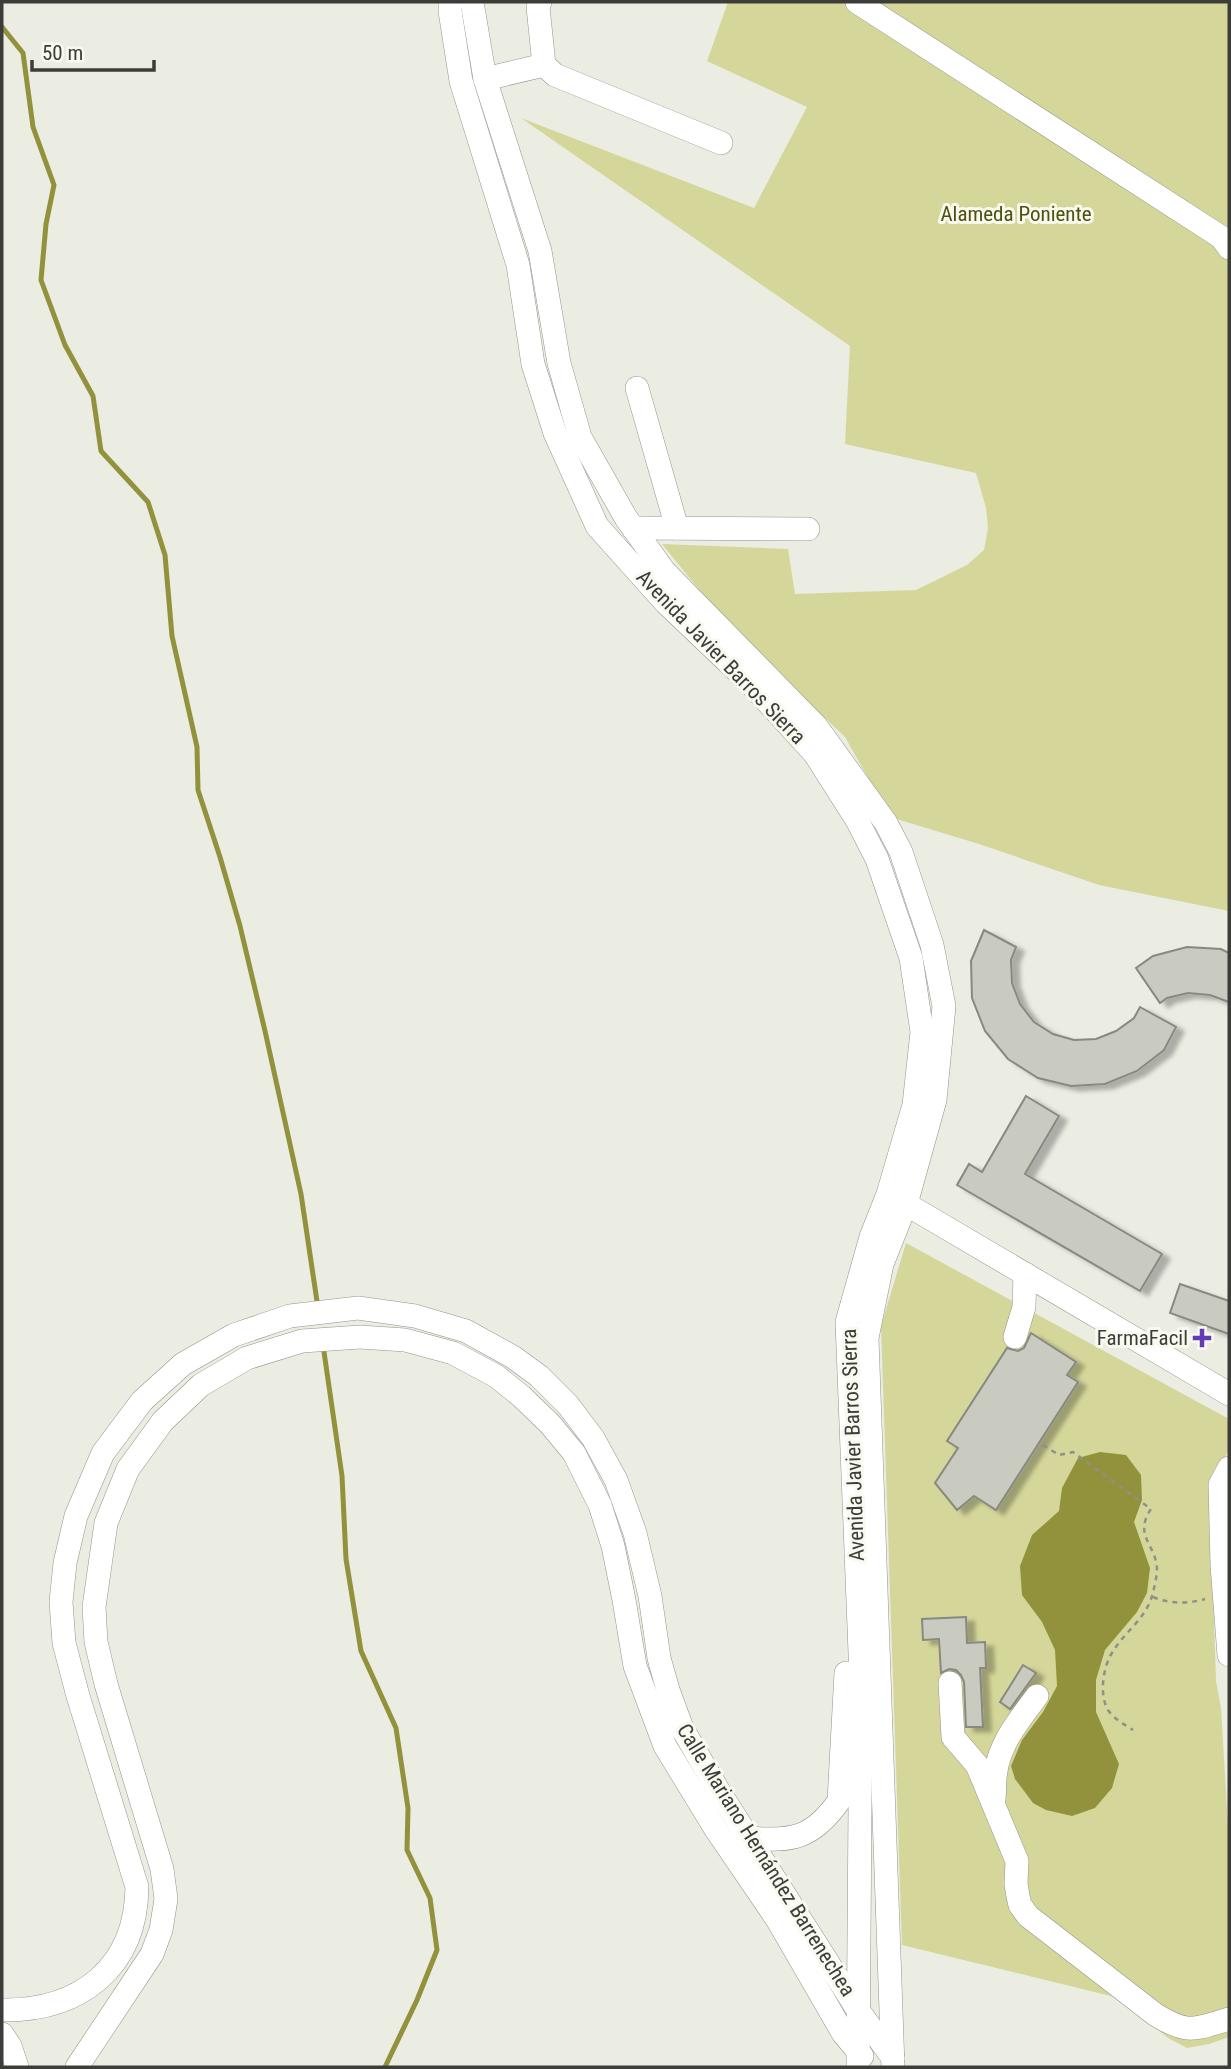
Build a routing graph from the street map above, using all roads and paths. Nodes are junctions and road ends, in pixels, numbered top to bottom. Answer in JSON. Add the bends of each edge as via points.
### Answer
{"nodes":[{"id":1,"x":450,"y":2,"type":"edge"},
{"id":2,"x":472,"y":2,"type":"edge"},
{"id":3,"x":540,"y":2,"type":"edge"},
{"id":4,"x":857,"y":2,"type":"edge"},
{"id":5,"x":544,"y":65,"type":"junction"},
{"id":6,"x":485,"y":79,"type":"junction"},
{"id":7,"x":721,"y":143,"type":"dead end"},
{"id":8,"x":1229,"y":248,"type":"edge"},
{"id":9,"x":637,"y":388,"type":"dead end"},
{"id":10,"x":633,"y":528,"type":"junction"},
{"id":11,"x":677,"y":528,"type":"junction"},
{"id":12,"x":808,"y":529,"type":"dead end"},
{"id":13,"x":897,"y":1198,"type":"junction"},
{"id":14,"x":1025,"y":1274,"type":"junction"},
{"id":15,"x":1015,"y":1337,"type":"dead end"},
{"id":16,"x":1229,"y":1394,"type":"edge"},
{"id":17,"x":1043,"y":1445,"type":"dead end"},
{"id":18,"x":1229,"y":1468,"type":"edge"},
{"id":19,"x":856,"y":1562,"type":"junction"},
{"id":20,"x":1225,"y":1594,"type":"junction"},
{"id":21,"x":1152,"y":1597,"type":"junction"},
{"id":22,"x":1229,"y":1655,"type":"edge"},
{"id":23,"x":950,"y":1683,"type":"dead end"},
{"id":24,"x":1037,"y":1696,"type":"dead end"},
{"id":25,"x":1133,"y":1730,"type":"dead end"},
{"id":26,"x":993,"y":1806,"type":"junction"},
{"id":27,"x":749,"y":1838,"type":"junction"},
{"id":28,"x":2,"y":2010,"type":"edge"},
{"id":29,"x":858,"y":2010,"type":"junction"},
{"id":30,"x":1229,"y":2020,"type":"edge"},
{"id":31,"x":2,"y":2034,"type":"edge"},
{"id":32,"x":875,"y":2062,"type":"edge"},
{"id":33,"x":17,"y":2067,"type":"edge"},
{"id":34,"x":77,"y":2067,"type":"edge"}],
"edges":[{"from":1,"to":13,"type":"street","name":"Avenida Javier Barros Sierra","via":[[461,81],[518,265],[533,364],[555,433],[597,526],[815,754],[877,859],[911,958],[922,1032]]},
{"from":2,"to":6,"type":"street","name":"Avenida Javier Barros Sierra"},
{"from":3,"to":5,"type":"street"},
{"from":4,"to":8,"type":"street","via":[[1222,237]]},
{"from":5,"to":6,"type":"street"},
{"from":5,"to":7,"type":"street","via":[[555,75]]},
{"from":6,"to":10,"type":"street","name":"Avenida Javier Barros Sierra","via":[[540,251],[559,363],[580,437]]},
{"from":9,"to":11,"type":"street"},
{"from":10,"to":11,"type":"street"},
{"from":10,"to":13,"type":"street","name":"Avenida Javier Barros Sierra","via":[[664,571],[816,726],[901,852],[932,945],[944,1006],[936,1100]]},
{"from":11,"to":12,"type":"street"},
{"from":13,"to":14,"type":"street"},
{"from":13,"to":19,"type":"street","name":"Avenida Javier Barros Sierra","via":[[871,1237],[847,1322]]},
{"from":13,"to":32,"type":"street","name":"Avenida Javier Barros Sierra","via":[[867,1338]]},
{"from":14,"to":15,"type":"street","via":[[1024,1307]]},
{"from":14,"to":16,"type":"street"},
{"from":17,"to":21,"type":"path","via":[[1059,1455],[1073,1452],[1151,1509],[1143,1532],[1157,1569]]},
{"from":18,"to":20,"type":"street","via":[[1220,1485]]},
{"from":19,"to":27,"type":"street","via":[[839,1801],[809,1832],[775,1840]]},
{"from":19,"to":29,"type":"street","name":"Avenida Javier Barros Sierra","via":[[861,1678]]},
{"from":20,"to":21,"type":"path","via":[[1194,1602]]},
{"from":20,"to":22,"type":"street"},
{"from":21,"to":25,"type":"path","via":[[1143,1616],[1111,1653],[1103,1683],[1107,1708]]},
{"from":23,"to":26,"type":"street","via":[[953,1737],[977,1765]]},
{"from":24,"to":26,"type":"street","via":[[1003,1748],[996,1768]]},
{"from":26,"to":30,"type":"street","via":[[1017,1861],[1020,1905],[1038,1925],[1170,2023],[1185,2029]]},
{"from":27,"to":28,"type":"street","name":"Calle Mariano Hernández Barrenechea","via":[[682,1728],[659,1658],[635,1533],[616,1480],[568,1405],[513,1357],[466,1331],[415,1316],[358,1308],[290,1316],[234,1335],[183,1364],[142,1401],[103,1453],[76,1516],[61,1602],[64,1643],[136,1887],[136,1906],[122,1951],[104,1975],[52,2005]]},
{"from":27,"to":29,"type":"street","name":"Calle Mariano Hernández Barrenechea"},
{"from":29,"to":32,"type":"street","name":"Calle Mariano Hernández Barrenechea"},
{"from":29,"to":32,"type":"street","name":"Avenida Javier Barros Sierra"},
{"from":31,"to":33,"type":"street"},
{"from":32,"to":34,"type":"street","name":"Calle Mariano Hernández Barrenechea","via":[[843,2033],[777,1919],[665,1746],[635,1666],[613,1546],[600,1505],[574,1453],[521,1396],[453,1353],[405,1340],[360,1337],[302,1341],[247,1358],[201,1385],[163,1421],[128,1469],[106,1523],[94,1607],[96,1642],[162,1869],[166,1899],[152,1954]]}]}
